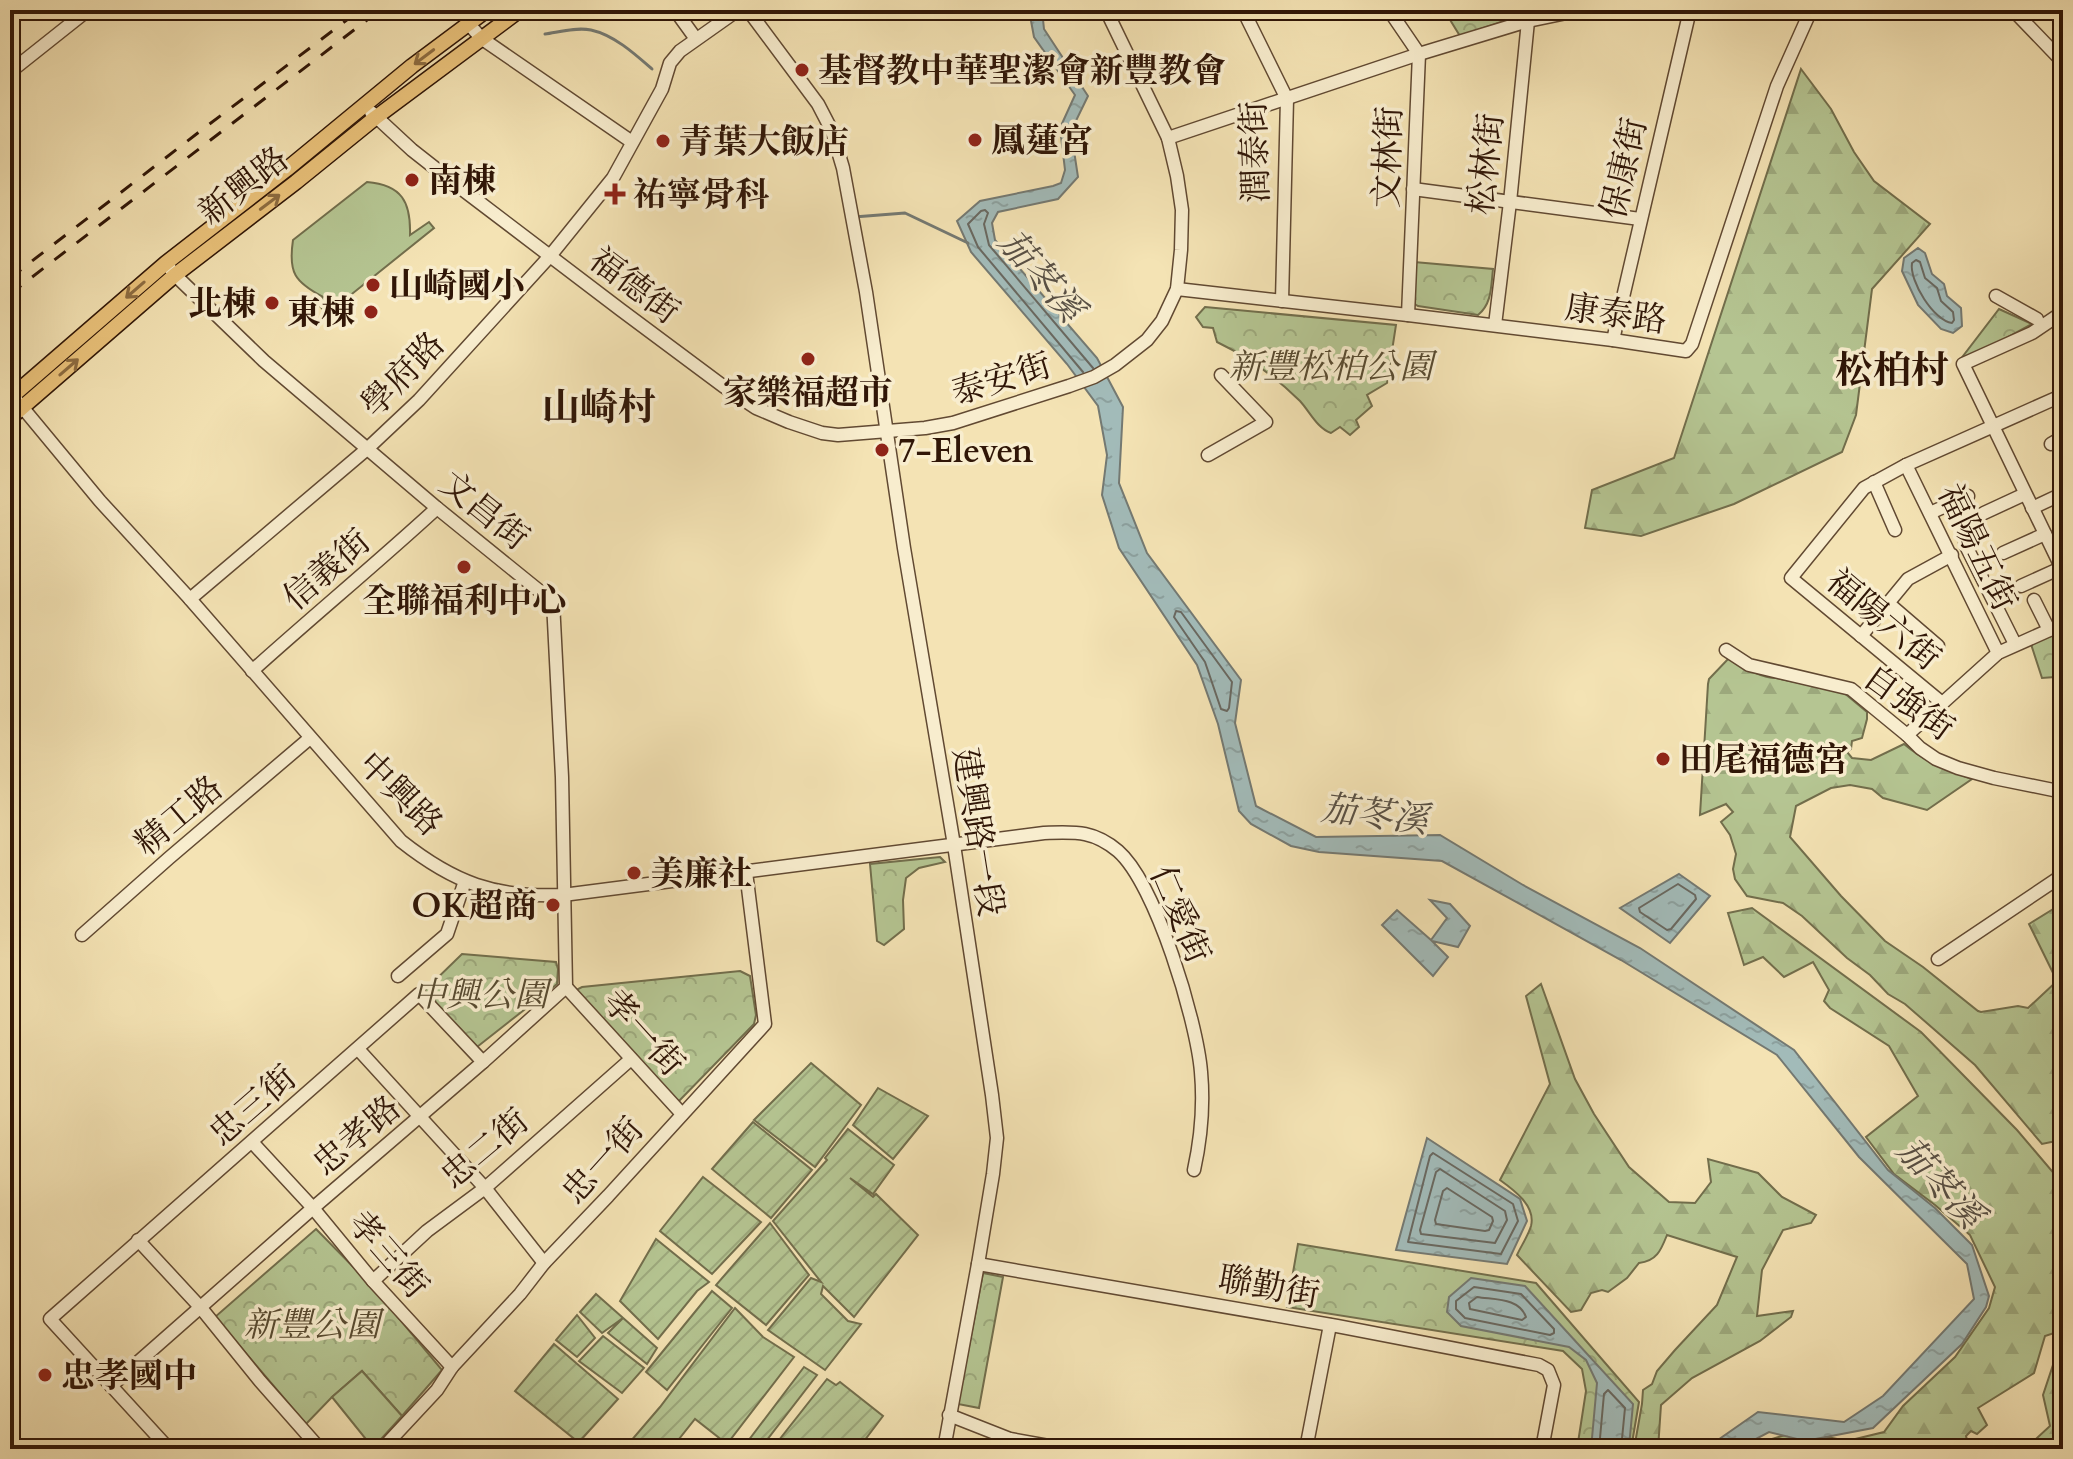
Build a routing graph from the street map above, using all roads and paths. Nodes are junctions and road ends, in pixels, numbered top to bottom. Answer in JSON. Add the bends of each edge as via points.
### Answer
{"nodes":[{"id":1,"x":88,"y":10,"type":"edge"},
{"id":2,"x":487,"y":10,"type":"edge"},
{"id":3,"x":520,"y":10,"type":"edge"},
{"id":4,"x":675,"y":10,"type":"edge"},
{"id":5,"x":738,"y":10,"type":"edge"},
{"id":6,"x":748,"y":10,"type":"edge"},
{"id":7,"x":1106,"y":10,"type":"edge"},
{"id":8,"x":1243,"y":10,"type":"edge"},
{"id":9,"x":1389,"y":10,"type":"edge"},
{"id":10,"x":1519,"y":10,"type":"edge"},
{"id":11,"x":1581,"y":10,"type":"edge"},
{"id":12,"x":1690,"y":10,"type":"edge"},
{"id":13,"x":1811,"y":10,"type":"edge"},
{"id":14,"x":2013,"y":10,"type":"edge"},
{"id":15,"x":1528,"y":21,"type":"junction"},
{"id":16,"x":468,"y":23,"type":"junction"},
{"id":17,"x":481,"y":38,"type":"junction"},
{"id":18,"x":696,"y":39,"type":"junction"},
{"id":19,"x":1419,"y":54,"type":"junction"},
{"id":20,"x":2063,"y":62,"type":"edge"},
{"id":21,"x":10,"y":72,"type":"edge"},
{"id":22,"x":1287,"y":99,"type":"junction"},
{"id":23,"x":366,"y":105,"type":"junction"},
{"id":24,"x":375,"y":118,"type":"junction"},
{"id":25,"x":1168,"y":138,"type":"junction"},
{"id":26,"x":632,"y":142,"type":"junction"},
{"id":27,"x":1413,"y":189,"type":"junction"},
{"id":28,"x":1510,"y":202,"type":"junction"},
{"id":29,"x":1640,"y":219,"type":"junction"},
{"id":30,"x":550,"y":256,"type":"junction"},
{"id":31,"x":170,"y":269,"type":"junction"},
{"id":32,"x":1177,"y":289,"type":"junction"},
{"id":33,"x":1996,"y":296,"type":"dead end"},
{"id":34,"x":1282,"y":301,"type":"junction"},
{"id":35,"x":2063,"y":312,"type":"edge"},
{"id":36,"x":1408,"y":315,"type":"junction"},
{"id":37,"x":2037,"y":319,"type":"dead end"},
{"id":38,"x":1495,"y":325,"type":"junction"},
{"id":39,"x":1613,"y":340,"type":"junction"},
{"id":40,"x":1221,"y":375,"type":"dead end"},
{"id":41,"x":2063,"y":395,"type":"edge"},
{"id":42,"x":15,"y":401,"type":"edge"},
{"id":43,"x":10,"y":418,"type":"edge"},
{"id":44,"x":1993,"y":426,"type":"junction"},
{"id":45,"x":888,"y":431,"type":"junction"},
{"id":46,"x":367,"y":449,"type":"junction"},
{"id":47,"x":1208,"y":455,"type":"dead end"},
{"id":48,"x":1906,"y":465,"type":"junction"},
{"id":49,"x":1874,"y":482,"type":"junction"},
{"id":50,"x":2025,"y":494,"type":"junction"},
{"id":51,"x":2062,"y":494,"type":"edge"},
{"id":52,"x":1968,"y":496,"type":"dead end"},
{"id":53,"x":437,"y":508,"type":"junction"},
{"id":54,"x":2032,"y":508,"type":"junction"},
{"id":55,"x":1930,"y":513,"type":"junction"},
{"id":56,"x":1984,"y":513,"type":"dead end"},
{"id":57,"x":1895,"y":530,"type":"dead end"},
{"id":58,"x":2045,"y":534,"type":"junction"},
{"id":59,"x":1965,"y":544,"type":"dead end"},
{"id":60,"x":2003,"y":553,"type":"dead end"},
{"id":61,"x":1952,"y":555,"type":"junction"},
{"id":62,"x":2062,"y":569,"type":"edge"},
{"id":63,"x":2021,"y":586,"type":"dead end"},
{"id":64,"x":190,"y":599,"type":"junction"},
{"id":65,"x":2034,"y":600,"type":"dead end"},
{"id":66,"x":1888,"y":603,"type":"junction"},
{"id":67,"x":2063,"y":624,"type":"edge"},
{"id":68,"x":2049,"y":630,"type":"junction"},
{"id":69,"x":1861,"y":636,"type":"junction"},
{"id":70,"x":2015,"y":644,"type":"junction"},
{"id":71,"x":1938,"y":646,"type":"dead end"},
{"id":72,"x":1726,"y":650,"type":"dead end"},
{"id":73,"x":1998,"y":653,"type":"junction"},
{"id":74,"x":252,"y":671,"type":"junction"},
{"id":75,"x":1941,"y":702,"type":"junction"},
{"id":76,"x":1907,"y":735,"type":"junction"},
{"id":77,"x":310,"y":738,"type":"junction"},
{"id":78,"x":2063,"y":792,"type":"edge"},
{"id":79,"x":954,"y":845,"type":"junction"},
{"id":80,"x":746,"y":872,"type":"junction"},
{"id":81,"x":2063,"y":875,"type":"edge"},
{"id":82,"x":465,"y":881,"type":"junction"},
{"id":83,"x":563,"y":895,"type":"junction"},
{"id":84,"x":82,"y":935,"type":"dead end"},
{"id":85,"x":1938,"y":959,"type":"dead end"},
{"id":86,"x":398,"y":976,"type":"dead end"},
{"id":87,"x":566,"y":987,"type":"junction"},
{"id":88,"x":358,"y":1049,"type":"junction"},
{"id":89,"x":631,"y":1059,"type":"junction"},
{"id":90,"x":483,"y":1062,"type":"junction"},
{"id":91,"x":682,"y":1114,"type":"junction"},
{"id":92,"x":420,"y":1117,"type":"junction"},
{"id":93,"x":252,"y":1142,"type":"junction"},
{"id":94,"x":1194,"y":1170,"type":"dead end"},
{"id":95,"x":485,"y":1188,"type":"junction"},
{"id":96,"x":313,"y":1208,"type":"junction"},
{"id":97,"x":138,"y":1240,"type":"junction"},
{"id":98,"x":544,"y":1263,"type":"junction"},
{"id":99,"x":978,"y":1264,"type":"junction"},
{"id":100,"x":373,"y":1281,"type":"junction"},
{"id":101,"x":201,"y":1308,"type":"junction"},
{"id":102,"x":1330,"y":1325,"type":"junction"},
{"id":103,"x":452,"y":1367,"type":"junction"},
{"id":104,"x":111,"y":1386,"type":"junction"},
{"id":105,"x":949,"y":1415,"type":"junction"},
{"id":106,"x":169,"y":1449,"type":"edge"},
{"id":107,"x":320,"y":1449,"type":"edge"},
{"id":108,"x":382,"y":1449,"type":"edge"},
{"id":109,"x":944,"y":1449,"type":"edge"},
{"id":110,"x":1065,"y":1449,"type":"edge"},
{"id":111,"x":1306,"y":1449,"type":"edge"},
{"id":112,"x":1542,"y":1449,"type":"edge"}],
"edges":[{"from":1,"to":21,"type":"street"},
{"from":2,"to":16,"type":"main road","name":"新興路"},
{"from":3,"to":17,"type":"main road","name":"新興路"},
{"from":4,"to":18,"type":"street"},
{"from":5,"to":18,"type":"street","name":"學府路"},
{"from":6,"to":45,"type":"street","name":"建興路一段","via":[[832,131],[853,219]]},
{"from":7,"to":25,"type":"street","name":"泰安街"},
{"from":8,"to":22,"type":"street","name":"潤泰街"},
{"from":9,"to":19,"type":"street"},
{"from":10,"to":15,"type":"street"},
{"from":11,"to":15,"type":"street"},
{"from":12,"to":29,"type":"street","name":"保康街"},
{"from":13,"to":39,"type":"street","name":"康泰路","via":[[1777,86],[1692,344],[1686,351]]},
{"from":14,"to":20,"type":"street"},
{"from":15,"to":19,"type":"street"},
{"from":15,"to":28,"type":"street","name":"松林街"},
{"from":16,"to":17,"type":"street"},
{"from":16,"to":23,"type":"main road","name":"新興路","one_way":true},
{"from":17,"to":24,"type":"main road","name":"新興路"},
{"from":17,"to":26,"type":"street"},
{"from":18,"to":26,"type":"street","name":"學府路","via":[[670,63],[662,89]]},
{"from":19,"to":22,"type":"street"},
{"from":19,"to":27,"type":"street","name":"文林街"},
{"from":22,"to":25,"type":"street"},
{"from":22,"to":34,"type":"street","name":"潤泰街"},
{"from":23,"to":24,"type":"street","name":"福德街"},
{"from":23,"to":31,"type":"main road","name":"新興路"},
{"from":24,"to":30,"type":"street","name":"福德街"},
{"from":31,"to":24,"type":"main road","name":"新興路","one_way":true,"via":[[296,182]]},
{"from":25,"to":32,"type":"street","name":"泰安街","via":[[1182,210]]},
{"from":26,"to":30,"type":"street","name":"學府路","via":[[613,178]]},
{"from":27,"to":28,"type":"street"},
{"from":27,"to":36,"type":"street","name":"文林街"},
{"from":28,"to":29,"type":"street"},
{"from":28,"to":38,"type":"street","name":"松林街"},
{"from":29,"to":39,"type":"street","name":"保康街"},
{"from":30,"to":45,"type":"street","name":"福德街","via":[[756,408],[822,433]]},
{"from":30,"to":46,"type":"street","name":"學府路","via":[[419,400]]},
{"from":31,"to":42,"type":"main road","name":"新興路"},
{"from":31,"to":46,"type":"street","name":"文昌街","via":[[264,361]]},
{"from":32,"to":34,"type":"street","name":"康泰路"},
{"from":32,"to":45,"type":"street","name":"泰安街","via":[[1147,340],[1094,377],[953,423]]},
{"from":33,"to":37,"type":"street"},
{"from":34,"to":36,"type":"street","name":"康泰路"},
{"from":35,"to":44,"type":"street","via":[[2032,333],[1963,364]]},
{"from":36,"to":38,"type":"street","name":"康泰路"},
{"from":38,"to":39,"type":"street","name":"康泰路"},
{"from":40,"to":47,"type":"street","via":[[1266,422]]},
{"from":41,"to":44,"type":"street"},
{"from":42,"to":43,"type":"main road","name":"新興路"},
{"from":42,"to":64,"type":"street","name":"中興路"},
{"from":44,"to":48,"type":"street"},
{"from":44,"to":50,"type":"street"},
{"from":45,"to":79,"type":"street","name":"建興路一段"},
{"from":46,"to":53,"type":"street","name":"文昌街"},
{"from":46,"to":64,"type":"street","name":"學府路"},
{"from":48,"to":49,"type":"street"},
{"from":48,"to":55,"type":"street","name":"福陽五街"},
{"from":49,"to":57,"type":"street"},
{"from":49,"to":69,"type":"street","name":"福陽六街","via":[[1791,578]]},
{"from":50,"to":54,"type":"street"},
{"from":50,"to":56,"type":"street"},
{"from":51,"to":54,"type":"street"},
{"from":52,"to":55,"type":"street"},
{"from":53,"to":74,"type":"street","name":"信義街"},
{"from":53,"to":83,"type":"street","name":"文昌街","via":[[553,602]]},
{"from":54,"to":58,"type":"street"},
{"from":55,"to":61,"type":"street","name":"福陽五街"},
{"from":58,"to":60,"type":"street"},
{"from":58,"to":62,"type":"street"},
{"from":59,"to":70,"type":"street"},
{"from":61,"to":66,"type":"street","via":[[1908,579]]},
{"from":61,"to":73,"type":"street","name":"福陽五街"},
{"from":62,"to":63,"type":"street"},
{"from":64,"to":74,"type":"street","name":"中興路"},
{"from":65,"to":68,"type":"street"},
{"from":66,"to":69,"type":"street"},
{"from":66,"to":71,"type":"street"},
{"from":67,"to":68,"type":"street"},
{"from":68,"to":70,"type":"street"},
{"from":69,"to":75,"type":"street","name":"福陽六街"},
{"from":70,"to":73,"type":"street"},
{"from":72,"to":76,"type":"street","name":"自強街","via":[[1749,665],[1851,689]]},
{"from":73,"to":75,"type":"street"},
{"from":74,"to":77,"type":"street","name":"中興路"},
{"from":75,"to":76,"type":"street"},
{"from":76,"to":78,"type":"street","name":"自強街","via":[[1936,759],[1958,768]]},
{"from":77,"to":82,"type":"street","name":"中興路","via":[[401,841]]},
{"from":77,"to":84,"type":"street","name":"精工路"},
{"from":79,"to":80,"type":"street","name":"中興路"},
{"from":79,"to":94,"type":"street","name":"仁愛街","via":[[1085,832],[1119,852],[1132,867],[1178,972],[1201,1067]]},
{"from":79,"to":99,"type":"street","name":"建興路一段","via":[[997,1138]]},
{"from":80,"to":83,"type":"street","name":"中興路"},
{"from":80,"to":91,"type":"street","name":"忠一街","via":[[765,1024]]},
{"from":81,"to":85,"type":"street"},
{"from":82,"to":83,"type":"street","name":"中興路","via":[[508,894]]},
{"from":82,"to":86,"type":"street","via":[[447,934]]},
{"from":83,"to":87,"type":"street"},
{"from":87,"to":89,"type":"street","name":"孝一街"},
{"from":87,"to":90,"type":"street","name":"忠孝路"},
{"from":88,"to":90,"type":"street","name":"忠三街","via":[[419,994]]},
{"from":88,"to":92,"type":"street"},
{"from":88,"to":93,"type":"street","name":"忠三街"},
{"from":89,"to":91,"type":"street","name":"孝一街"},
{"from":89,"to":95,"type":"street","name":"忠二街"},
{"from":90,"to":92,"type":"street","name":"忠孝路"},
{"from":91,"to":98,"type":"street","name":"忠一街"},
{"from":92,"to":95,"type":"street"},
{"from":92,"to":96,"type":"street","name":"忠孝路"},
{"from":93,"to":96,"type":"street","name":"孝三街"},
{"from":93,"to":97,"type":"street","name":"忠三街"},
{"from":95,"to":98,"type":"street"},
{"from":95,"to":100,"type":"street","name":"忠二街"},
{"from":96,"to":100,"type":"street","name":"孝三街"},
{"from":96,"to":101,"type":"street","name":"忠孝路"},
{"from":97,"to":101,"type":"street"},
{"from":97,"to":104,"type":"street","name":"忠三街","via":[[50,1319]]},
{"from":98,"to":103,"type":"street","name":"忠一街"},
{"from":99,"to":102,"type":"street","name":"聯勤街"},
{"from":99,"to":105,"type":"street","name":"建興路一段"},
{"from":100,"to":103,"type":"street","name":"孝三街"},
{"from":101,"to":104,"type":"street","name":"忠孝路"},
{"from":101,"to":107,"type":"street"},
{"from":102,"to":111,"type":"street"},
{"from":102,"to":112,"type":"street","name":"聯勤街","via":[[1548,1370],[1554,1385]]},
{"from":103,"to":108,"type":"street","name":"忠一街"},
{"from":104,"to":106,"type":"street"},
{"from":105,"to":109,"type":"street","name":"建興路一段"},
{"from":105,"to":110,"type":"street","via":[[1010,1439]]}]}
